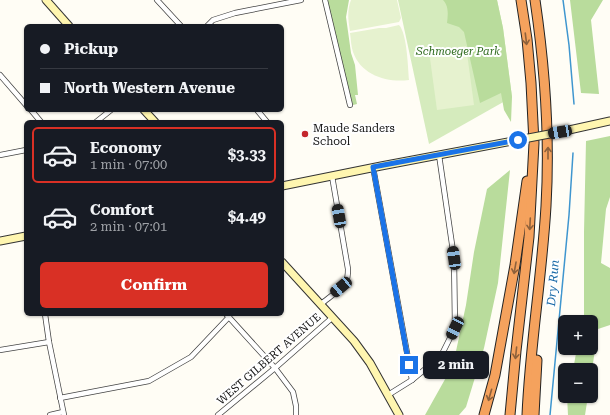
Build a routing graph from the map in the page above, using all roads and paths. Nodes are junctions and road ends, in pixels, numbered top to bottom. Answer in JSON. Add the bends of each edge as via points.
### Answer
{"nodes":[{"id":1,"x":46,"y":0,"type":"edge"},
{"id":2,"x":157,"y":0,"type":"edge"},
{"id":3,"x":301,"y":0,"type":"edge"},
{"id":4,"x":325,"y":0,"type":"edge"},
{"id":5,"x":521,"y":0,"type":"edge"},
{"id":6,"x":535,"y":0,"type":"edge"},
{"id":7,"x":67,"y":24,"type":"edge"},
{"id":8,"x":179,"y":24,"type":"edge"},
{"id":9,"x":209,"y":24,"type":"edge"},
{"id":10,"x":0,"y":75,"type":"edge"},
{"id":11,"x":24,"y":103,"type":"edge"},
{"id":12,"x":350,"y":104,"type":"dead end"},
{"id":13,"x":33,"y":112,"type":"edge"},
{"id":14,"x":108,"y":112,"type":"edge"},
{"id":15,"x":146,"y":112,"type":"edge"},
{"id":16,"x":258,"y":112,"type":"edge"},
{"id":17,"x":533,"y":118,"type":"junction"},
{"id":18,"x":39,"y":120,"type":"edge"},
{"id":19,"x":98,"y":120,"type":"edge"},
{"id":20,"x":153,"y":120,"type":"edge"},
{"id":21,"x":265,"y":120,"type":"edge"},
{"id":22,"x":610,"y":121,"type":"edge"},
{"id":23,"x":24,"y":150,"type":"edge"},
{"id":24,"x":439,"y":154,"type":"junction"},
{"id":25,"x":0,"y":155,"type":"edge"},
{"id":26,"x":373,"y":167,"type":"junction"},
{"id":27,"x":332,"y":176,"type":"junction"},
{"id":28,"x":547,"y":177,"type":"junction"},
{"id":29,"x":284,"y":186,"type":"edge"},
{"id":30,"x":24,"y":236,"type":"edge"},
{"id":31,"x":0,"y":241,"type":"edge"},
{"id":32,"x":284,"y":264,"type":"edge"},
{"id":33,"x":321,"y":304,"type":"junction"},
{"id":34,"x":47,"y":316,"type":"edge"},
{"id":35,"x":227,"y":316,"type":"edge"},
{"id":36,"x":229,"y":316,"type":"edge"},
{"id":37,"x":333,"y":317,"type":"junction"},
{"id":38,"x":50,"y":342,"type":"junction"},
{"id":39,"x":0,"y":350,"type":"edge"},
{"id":40,"x":276,"y":368,"type":"junction"},
{"id":41,"x":412,"y":380,"type":"junction"},
{"id":42,"x":388,"y":394,"type":"junction"},
{"id":43,"x":60,"y":398,"type":"junction"},
{"id":44,"x":63,"y":414,"type":"edge"},
{"id":45,"x":50,"y":415,"type":"edge"},
{"id":46,"x":218,"y":415,"type":"edge"},
{"id":47,"x":296,"y":415,"type":"edge"},
{"id":48,"x":399,"y":415,"type":"edge"},
{"id":49,"x":484,"y":415,"type":"edge"},
{"id":50,"x":510,"y":415,"type":"edge"},
{"id":51,"x":527,"y":415,"type":"edge"},
{"id":52,"x":534,"y":415,"type":"edge"}],
"edges":[{"from":1,"to":7,"type":"main road"},
{"from":2,"to":8,"type":"street"},
{"from":3,"to":9,"type":"street","via":[[235,13],[213,20]]},
{"from":4,"to":12,"type":"street"},
{"from":5,"to":17,"type":"highway","one_way":true,"via":[[529,58]]},
{"from":28,"to":6,"type":"highway","one_way":true,"via":[[545,88]]},
{"from":10,"to":11,"type":"street"},
{"from":13,"to":18,"type":"street"},
{"from":14,"to":19,"type":"street"},
{"from":15,"to":20,"type":"main road"},
{"from":16,"to":21,"type":"street"},
{"from":17,"to":49,"type":"highway","one_way":true,"via":[[516,261],[495,375]]},
{"from":17,"to":50,"type":"highway","one_way":true,"via":[[530,230]]},
{"from":22,"to":24,"type":"main road","bridge":true},
{"from":23,"to":25,"type":"street"},
{"from":24,"to":26,"type":"main road"},
{"from":24,"to":41,"type":"street","via":[[454,258],[455,328],[441,356]]},
{"from":26,"to":27,"type":"main road"},
{"from":26,"to":41,"type":"street"},
{"from":27,"to":29,"type":"main road"},
{"from":27,"to":33,"type":"street","via":[[348,276],[346,282]]},
{"from":28,"to":51,"type":"highway"},
{"from":28,"to":52,"type":"highway","via":[[546,242]]},
{"from":30,"to":31,"type":"main road"},
{"from":32,"to":33,"type":"main road"},
{"from":33,"to":37,"type":"main road"},
{"from":34,"to":38,"type":"street"},
{"from":35,"to":43,"type":"street","via":[[191,356],[149,381]]},
{"from":36,"to":40,"type":"street"},
{"from":37,"to":40,"type":"street","name":"WEST GILBERT AVENUE"},
{"from":37,"to":42,"type":"main road","via":[[370,363]]},
{"from":38,"to":39,"type":"street"},
{"from":38,"to":43,"type":"street"},
{"from":40,"to":46,"type":"street","name":"WEST GILBERT AVENUE"},
{"from":40,"to":47,"type":"street","via":[[293,392]]},
{"from":41,"to":42,"type":"street"},
{"from":42,"to":48,"type":"main road"},
{"from":43,"to":44,"type":"street"},
{"from":44,"to":45,"type":"street"}]}
